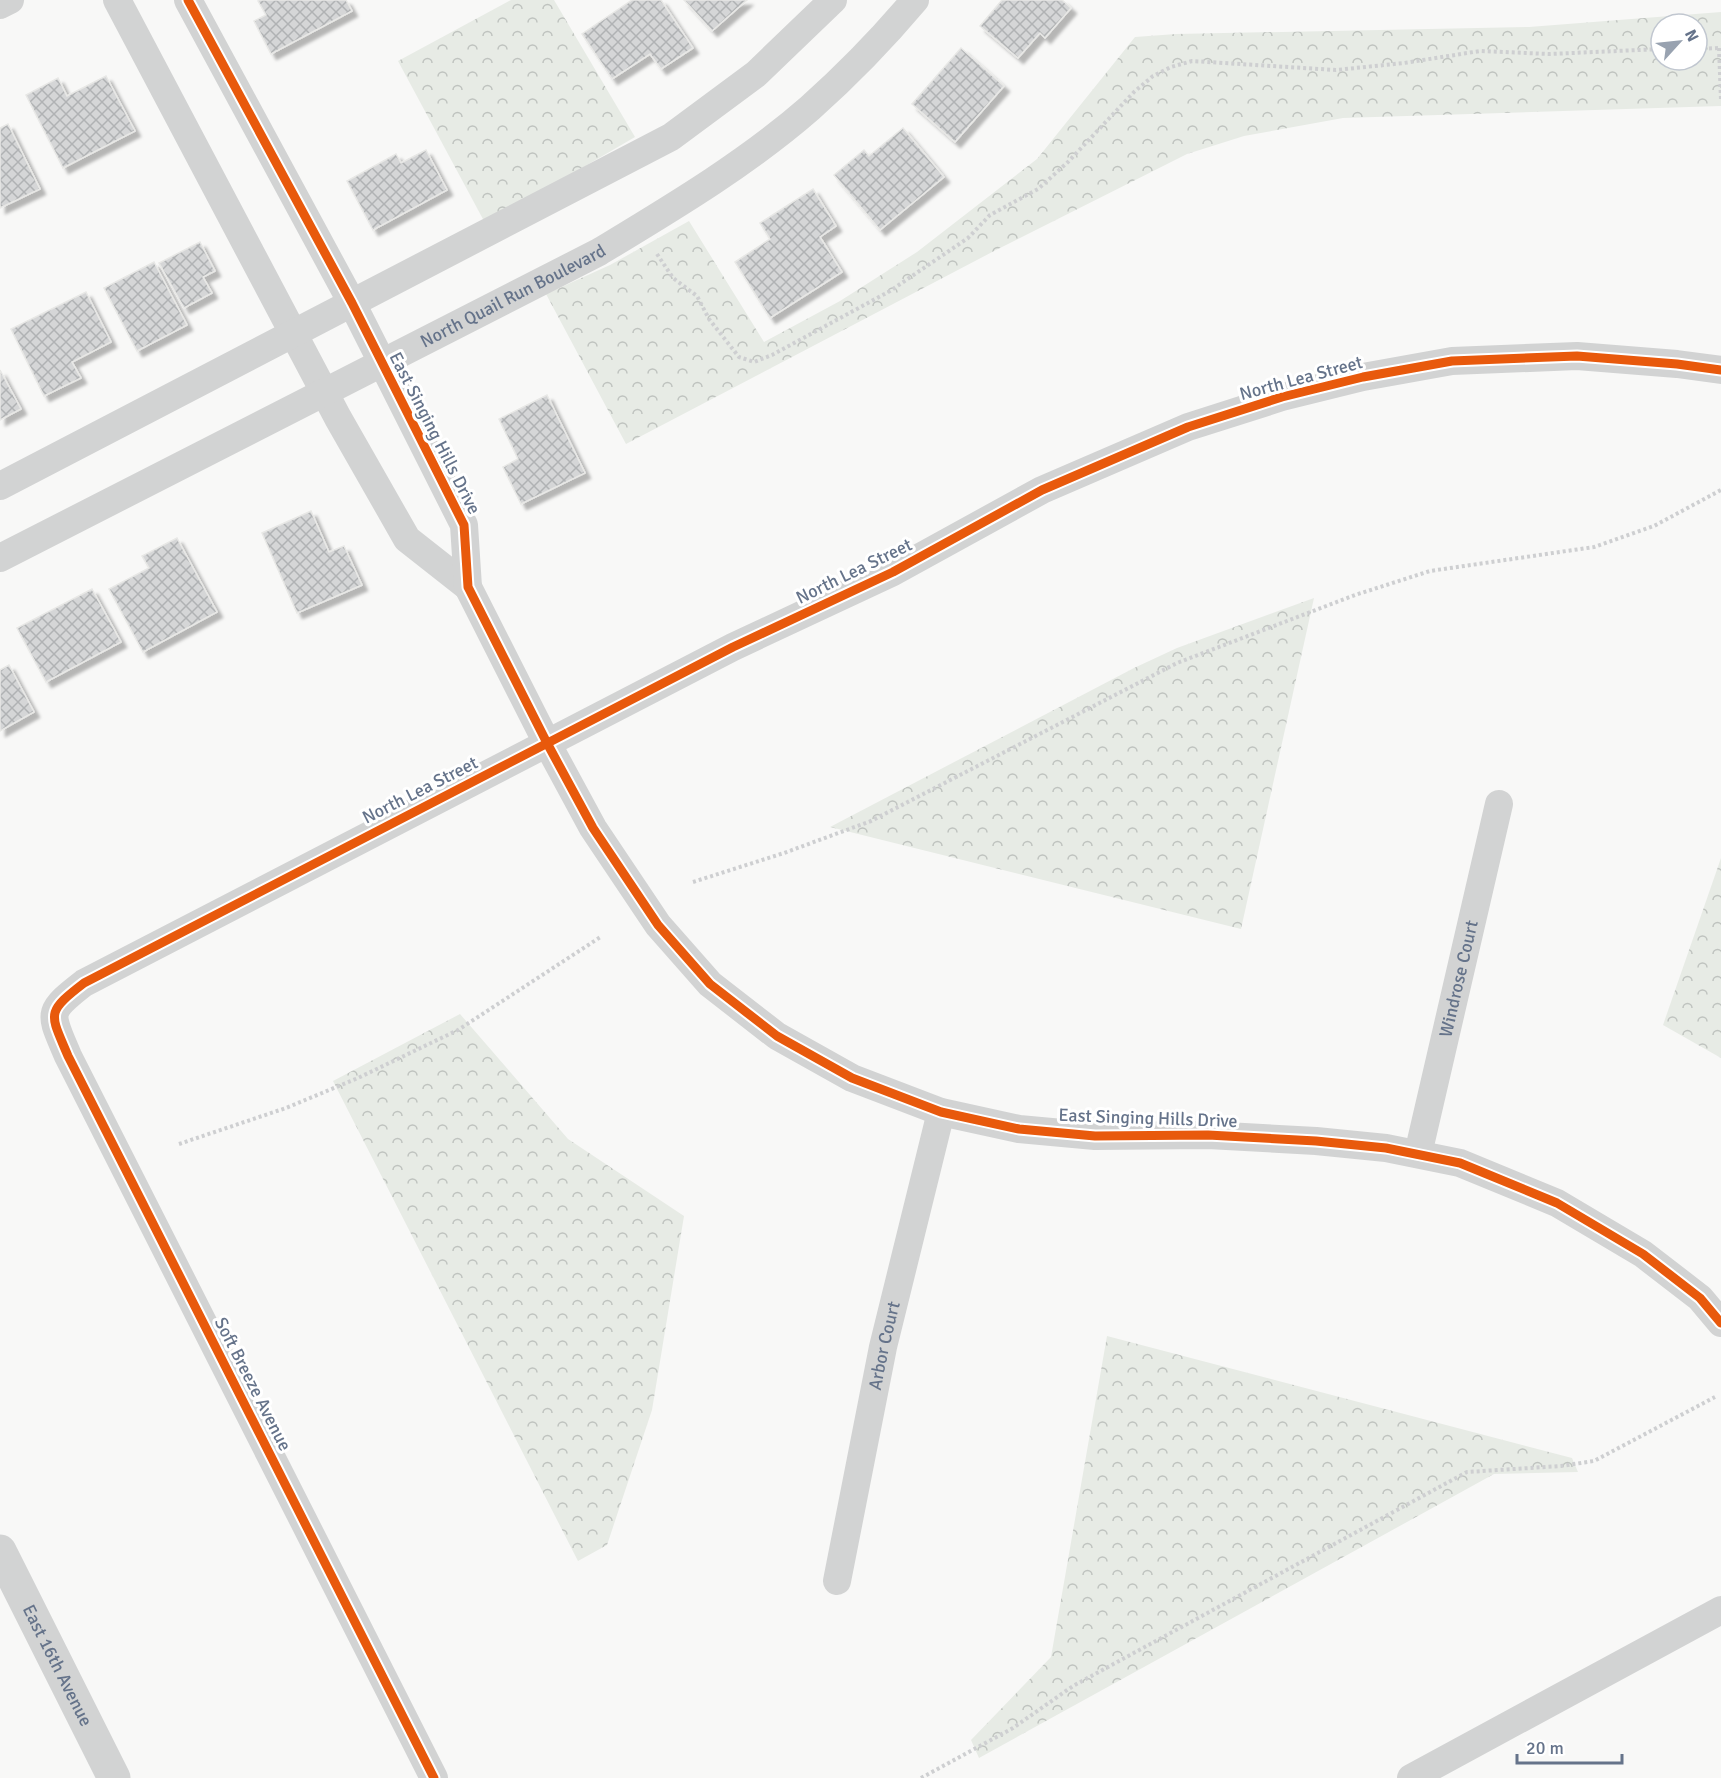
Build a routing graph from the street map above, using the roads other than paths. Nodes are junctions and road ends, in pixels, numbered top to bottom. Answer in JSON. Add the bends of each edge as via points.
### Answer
{"nodes":[{"id":1,"x":10,"y":0,"type":"edge"},
{"id":2,"x":117,"y":0,"type":"edge"},
{"id":3,"x":188,"y":0,"type":"edge"},
{"id":4,"x":833,"y":0,"type":"edge"},
{"id":5,"x":915,"y":0,"type":"edge"},
{"id":6,"x":0,"y":5,"type":"edge"},
{"id":7,"x":352,"y":303,"type":"junction"},
{"id":8,"x":294,"y":334,"type":"junction"},
{"id":9,"x":381,"y":363,"type":"junction"},
{"id":10,"x":1721,"y":370,"type":"edge"},
{"id":11,"x":325,"y":392,"type":"junction"},
{"id":12,"x":0,"y":486,"type":"edge"},
{"id":13,"x":0,"y":558,"type":"edge"},
{"id":14,"x":468,"y":587,"type":"junction"},
{"id":15,"x":547,"y":743,"type":"junction"},
{"id":16,"x":1499,"y":804,"type":"dead end"},
{"id":17,"x":58,"y":1003,"type":"joint"},
{"id":18,"x":941,"y":1112,"type":"junction"},
{"id":19,"x":1418,"y":1154,"type":"junction"},
{"id":20,"x":1721,"y":1323,"type":"edge"},
{"id":21,"x":0,"y":1551,"type":"edge"},
{"id":22,"x":837,"y":1581,"type":"dead end"},
{"id":23,"x":1721,"y":1610,"type":"edge"},
{"id":24,"x":114,"y":1778,"type":"edge"},
{"id":25,"x":434,"y":1778,"type":"edge"},
{"id":26,"x":1411,"y":1778,"type":"edge"}],
"edges":[{"from":1,"to":6,"type":"street"},
{"from":2,"to":8,"type":"street","name":"East Singing Hills Drive"},
{"from":3,"to":7,"type":"street","name":"East Singing Hills Drive"},
{"from":4,"to":7,"type":"street","via":[[756,74],[671,137]]},
{"from":5,"to":9,"type":"street","name":"North Quail Run Boulevard","via":[[891,29],[809,108],[683,201],[598,252]]},
{"from":7,"to":8,"type":"street"},
{"from":7,"to":9,"type":"street","name":"East Singing Hills Drive"},
{"from":8,"to":11,"type":"street","name":"East Singing Hills Drive"},
{"from":8,"to":12,"type":"street"},
{"from":9,"to":11,"type":"street","name":"North Quail Run Boulevard"},
{"from":9,"to":14,"type":"street","name":"East Singing Hills Drive","via":[[464,525]]},
{"from":10,"to":15,"type":"street","name":"North Lea Street","via":[[1577,356],[1452,361],[1282,397],[1188,427],[1042,490],[893,572],[734,647]]},
{"from":11,"to":13,"type":"street","name":"North Quail Run Boulevard"},
{"from":11,"to":14,"type":"street","name":"East Singing Hills Drive","via":[[407,539]]},
{"from":14,"to":15,"type":"street","name":"East Singing Hills Drive"},
{"from":15,"to":17,"type":"street","name":"North Lea Street","via":[[84,983]]},
{"from":15,"to":18,"type":"street","name":"East Singing Hills Drive","via":[[593,828],[658,925],[710,984],[777,1036],[852,1078]]},
{"from":16,"to":19,"type":"street","name":"Windrose Court"},
{"from":17,"to":25,"type":"street","name":"Soft Breeze Avenue","via":[[53,1020],[68,1056]]},
{"from":18,"to":19,"type":"street","name":"East Singing Hills Drive","via":[[1019,1129],[1095,1136],[1208,1135],[1316,1141]]},
{"from":18,"to":22,"type":"street","name":"Arbor Court","via":[[883,1347]]},
{"from":19,"to":20,"type":"street","name":"East Singing Hills Drive","via":[[1461,1163],[1557,1203],[1643,1254],[1700,1298]]},
{"from":21,"to":24,"type":"street","name":"East 16th Avenue"},
{"from":23,"to":26,"type":"street"}]}
